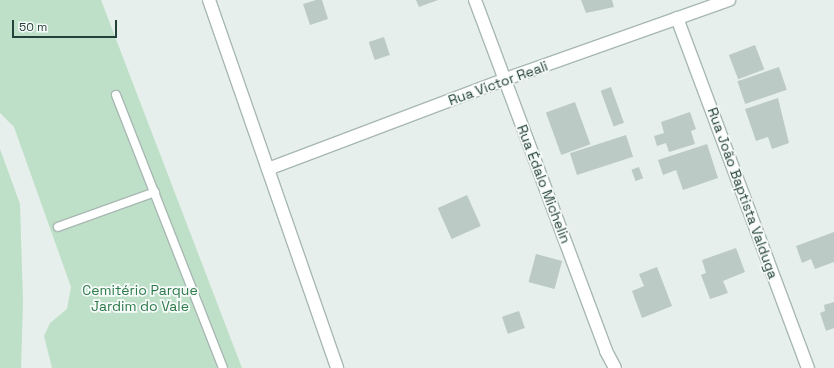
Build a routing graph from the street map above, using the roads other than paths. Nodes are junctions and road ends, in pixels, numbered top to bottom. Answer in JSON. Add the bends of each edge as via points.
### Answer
{"nodes":[{"id":1,"x":209,"y":0,"type":"edge"},
{"id":2,"x":475,"y":0,"type":"edge"},
{"id":3,"x":729,"y":0,"type":"edge"},
{"id":4,"x":677,"y":18,"type":"junction"},
{"id":5,"x":503,"y":80,"type":"junction"},
{"id":6,"x":116,"y":95,"type":"dead end"},
{"id":7,"x":268,"y":169,"type":"junction"},
{"id":8,"x":156,"y":192,"type":"junction"},
{"id":9,"x":58,"y":227,"type":"dead end"},
{"id":10,"x":223,"y":368,"type":"edge"},
{"id":11,"x":337,"y":368,"type":"edge"},
{"id":12,"x":615,"y":368,"type":"edge"},
{"id":13,"x":808,"y":368,"type":"edge"}],
"edges":[{"from":1,"to":7,"type":"street"},
{"from":2,"to":5,"type":"street","name":"Rua Édalo Michelin"},
{"from":3,"to":4,"type":"street","name":"Rua Victor Reali"},
{"from":4,"to":5,"type":"street","name":"Rua Victor Reali"},
{"from":4,"to":13,"type":"street","name":"Rua João Baptista Valduga"},
{"from":5,"to":7,"type":"street","name":"Rua Victor Reali"},
{"from":5,"to":12,"type":"street","name":"Rua Édalo Michelin","via":[[529,140],[606,351]]},
{"from":6,"to":8,"type":"lane"},
{"from":7,"to":11,"type":"street"},
{"from":8,"to":9,"type":"lane"},
{"from":8,"to":10,"type":"lane"}]}
